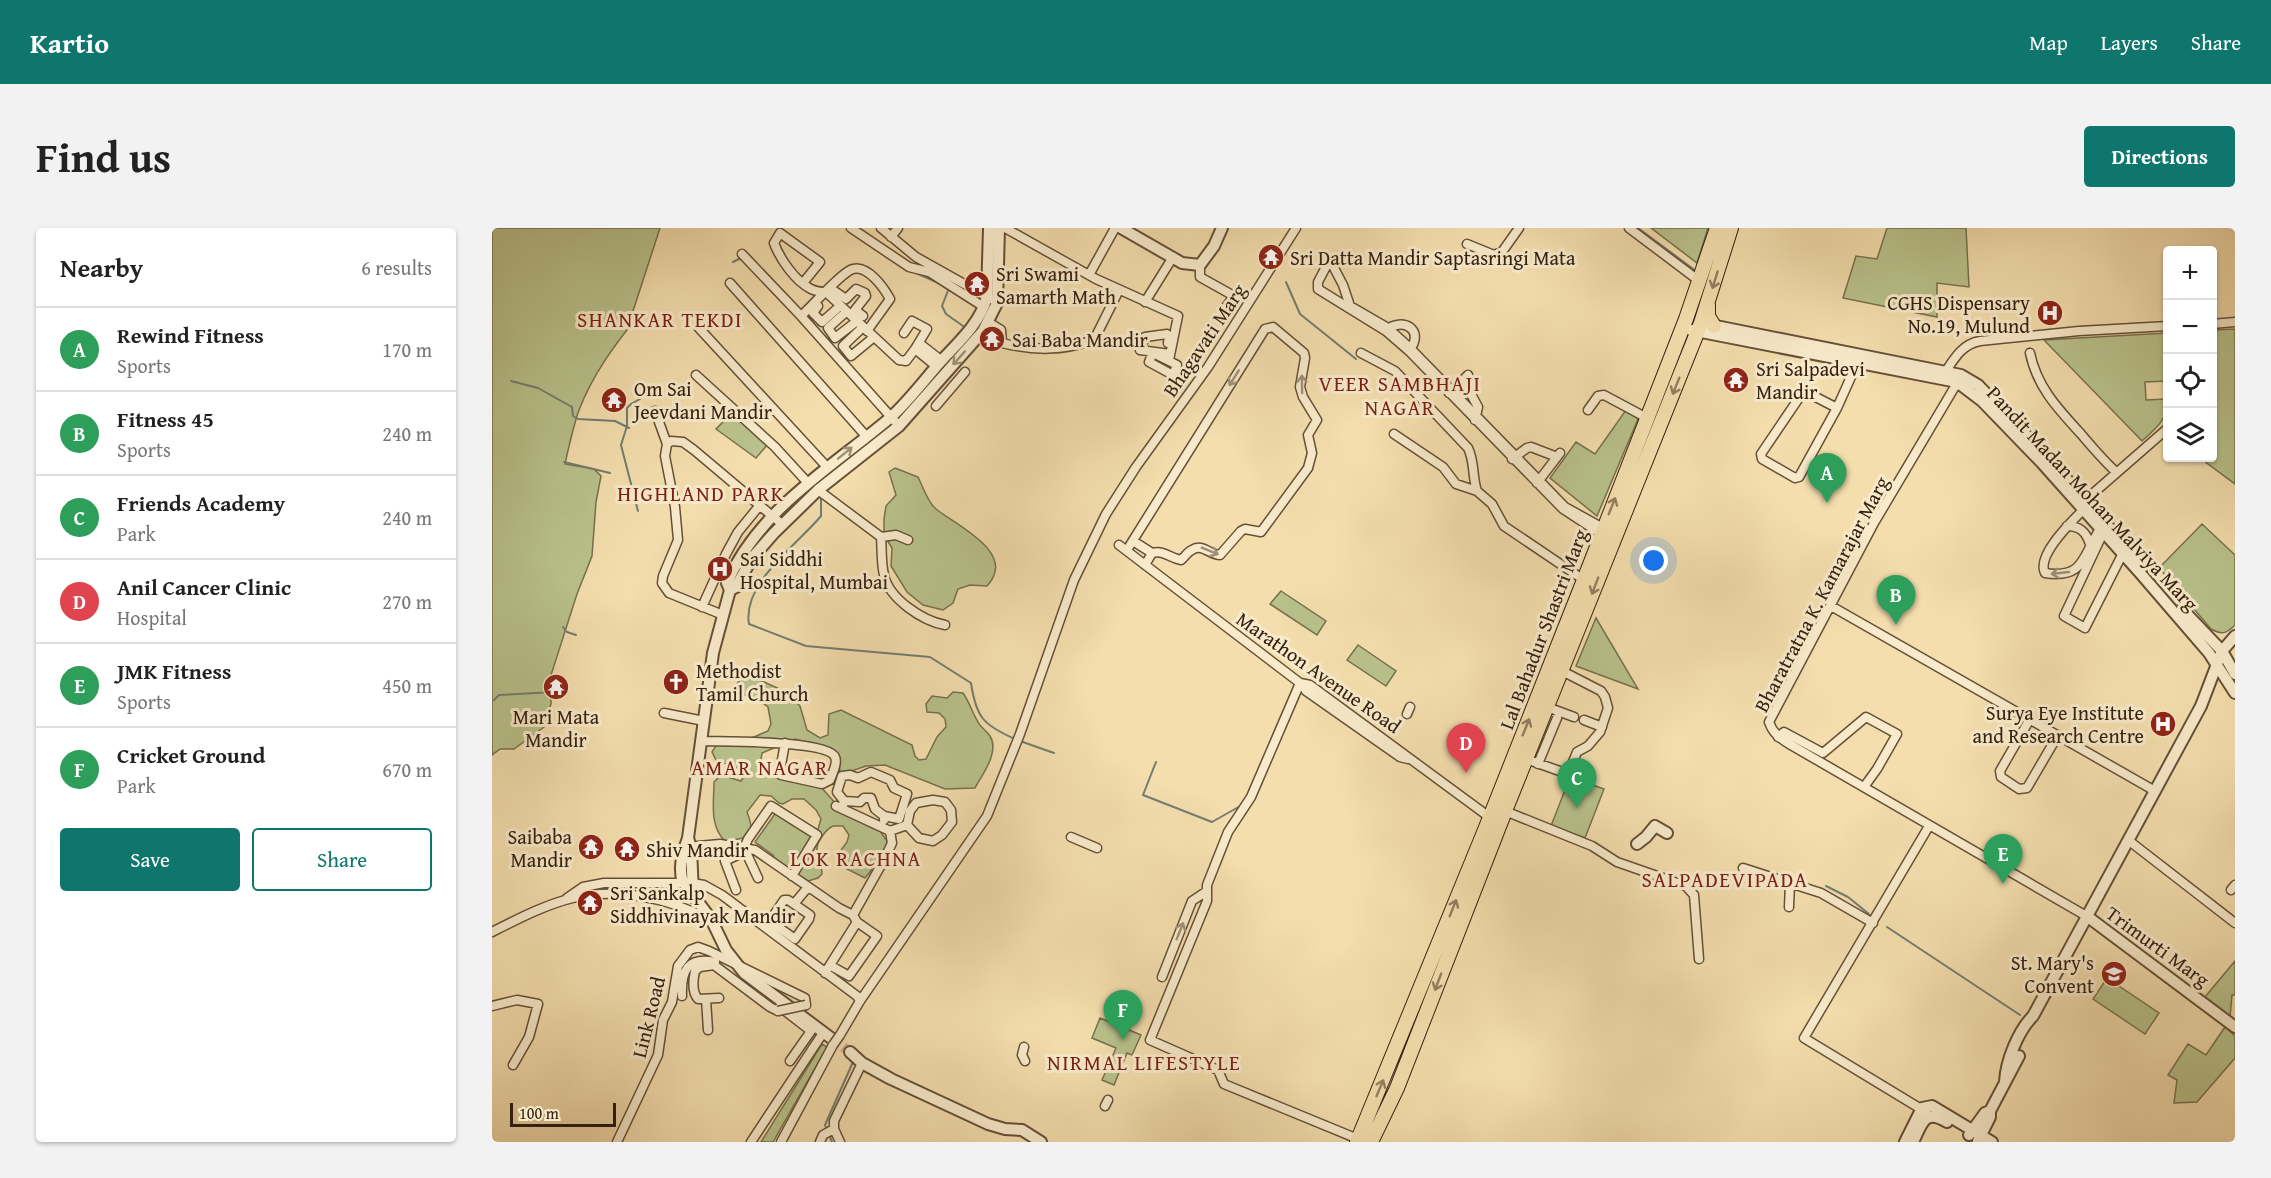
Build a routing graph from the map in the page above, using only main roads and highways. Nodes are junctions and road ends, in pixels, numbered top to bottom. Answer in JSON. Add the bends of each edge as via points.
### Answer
{"nodes":[{"id":1,"x":1717,"y":228,"type":"edge"},
{"id":2,"x":1731,"y":228,"type":"edge"},
{"id":3,"x":1495,"y":821,"type":"junction"},
{"id":4,"x":1366,"y":1135,"type":"edge"}],
"edges":[{"from":3,"to":1,"type":"main road","name":"Lal Bahadur Shastri Marg","one_way":true},
{"from":2,"to":3,"type":"main road","name":"Lal Bahadur Shastri Marg","one_way":true,"via":[[1707,303],[1704,327],[1547,707],[1532,761],[1505,811]]},
{"from":3,"to":4,"type":"main road","name":"Lal Bahadur Shastri Marg","via":[[1397,1088]]}]}
